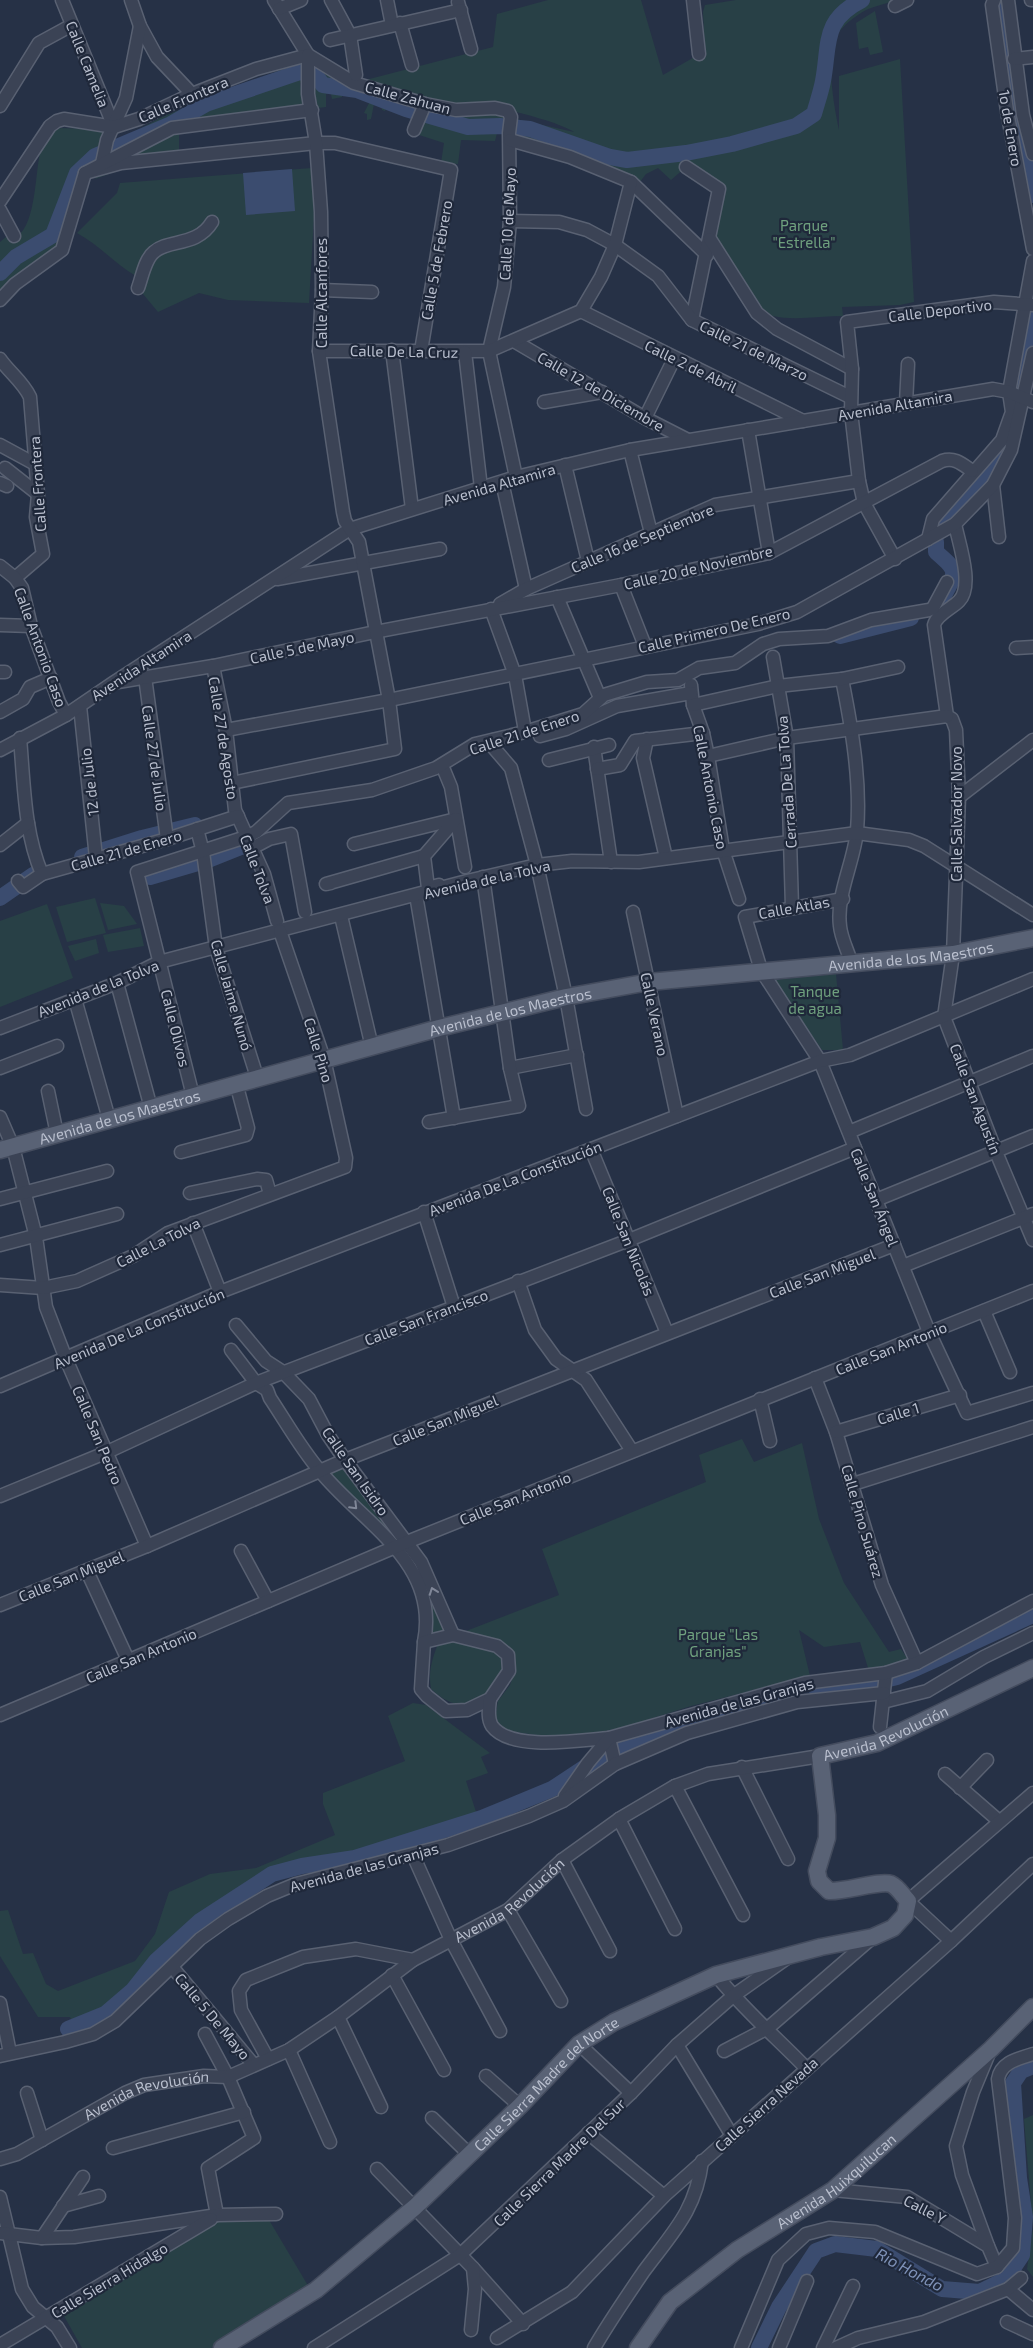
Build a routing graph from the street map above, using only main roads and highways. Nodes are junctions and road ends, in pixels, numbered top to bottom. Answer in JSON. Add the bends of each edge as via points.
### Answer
{"nodes":[{"id":1,"x":1033,"y":938,"type":"edge"},
{"id":2,"x":6,"y":1148,"type":"edge"},
{"id":3,"x":1033,"y":1668,"type":"edge"},
{"id":4,"x":908,"y":1901,"type":"joint"},
{"id":5,"x":1033,"y":2007,"type":"edge"},
{"id":6,"x":222,"y":2348,"type":"edge"},
{"id":7,"x":638,"y":2348,"type":"edge"}],
"edges":[{"from":1,"to":2,"type":"main road","name":"Avenida de los Maestros","via":[[953,954],[649,982],[566,996],[257,1077]]},
{"from":3,"to":4,"type":"main road","name":"Avenida Revolución","via":[[877,1743],[820,1756],[827,1838],[817,1871],[819,1881],[829,1892],[886,1882]]},
{"from":4,"to":6,"type":"main road","name":"Calle Sierra Madre del Norte","via":[[905,1915],[893,1928],[873,1937],[821,1947],[716,1975],[614,2022],[579,2044],[416,2206],[316,2290]]},
{"from":5,"to":7,"type":"main road","name":"Avenida Huixquilucan","via":[[991,2049],[833,2190],[737,2250],[670,2302]]}]}
